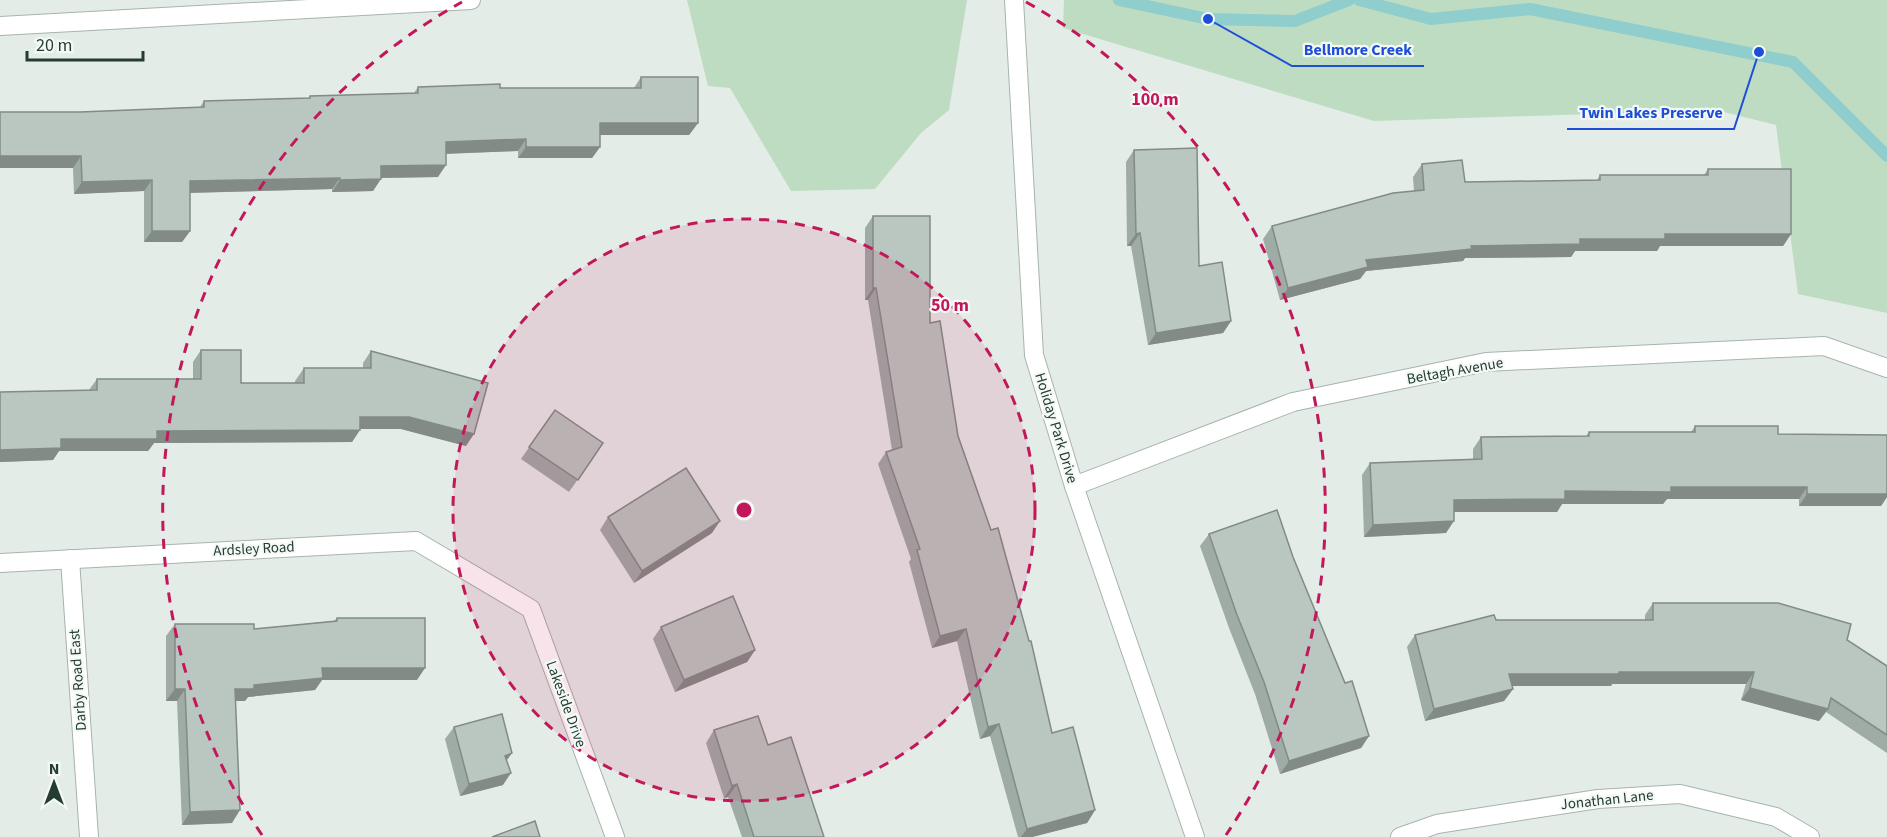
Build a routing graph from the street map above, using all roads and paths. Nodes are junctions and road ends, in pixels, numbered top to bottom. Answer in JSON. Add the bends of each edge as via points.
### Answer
{"nodes":[{"id":1,"x":471,"y":0,"type":"edge"},
{"id":2,"x":1014,"y":0,"type":"edge"},
{"id":3,"x":217,"y":7,"type":"edge"},
{"id":4,"x":0,"y":26,"type":"edge"},
{"id":5,"x":1887,"y":368,"type":"edge"},
{"id":6,"x":1074,"y":486,"type":"junction"},
{"id":7,"x":69,"y":559,"type":"junction"},
{"id":8,"x":0,"y":563,"type":"edge"},
{"id":9,"x":496,"y":588,"type":"joint"},
{"id":10,"x":89,"y":837,"type":"edge"},
{"id":11,"x":615,"y":837,"type":"edge"},
{"id":12,"x":1195,"y":837,"type":"edge"},
{"id":13,"x":1400,"y":837,"type":"edge"},
{"id":14,"x":1810,"y":837,"type":"edge"}],
"edges":[{"from":1,"to":3,"type":"street"},
{"from":2,"to":6,"type":"street","name":"Holiday Park Drive","via":[[1034,355]]},
{"from":3,"to":4,"type":"street"},
{"from":5,"to":6,"type":"street","name":"Beltagh Avenue","via":[[1824,346],[1486,362],[1293,402]]},
{"from":6,"to":12,"type":"street","name":"Holiday Park Drive"},
{"from":7,"to":8,"type":"street","name":"Ardsley Road"},
{"from":7,"to":9,"type":"street","name":"Ardsley Road","via":[[416,541]]},
{"from":7,"to":10,"type":"street","name":"Darby Road East"},
{"from":9,"to":11,"type":"street","name":"Lakeside Drive","via":[[531,609]]},
{"from":13,"to":14,"type":"street","name":"Jonathan Lane","via":[[1437,824],[1598,799],[1680,794],[1776,818]]}]}
